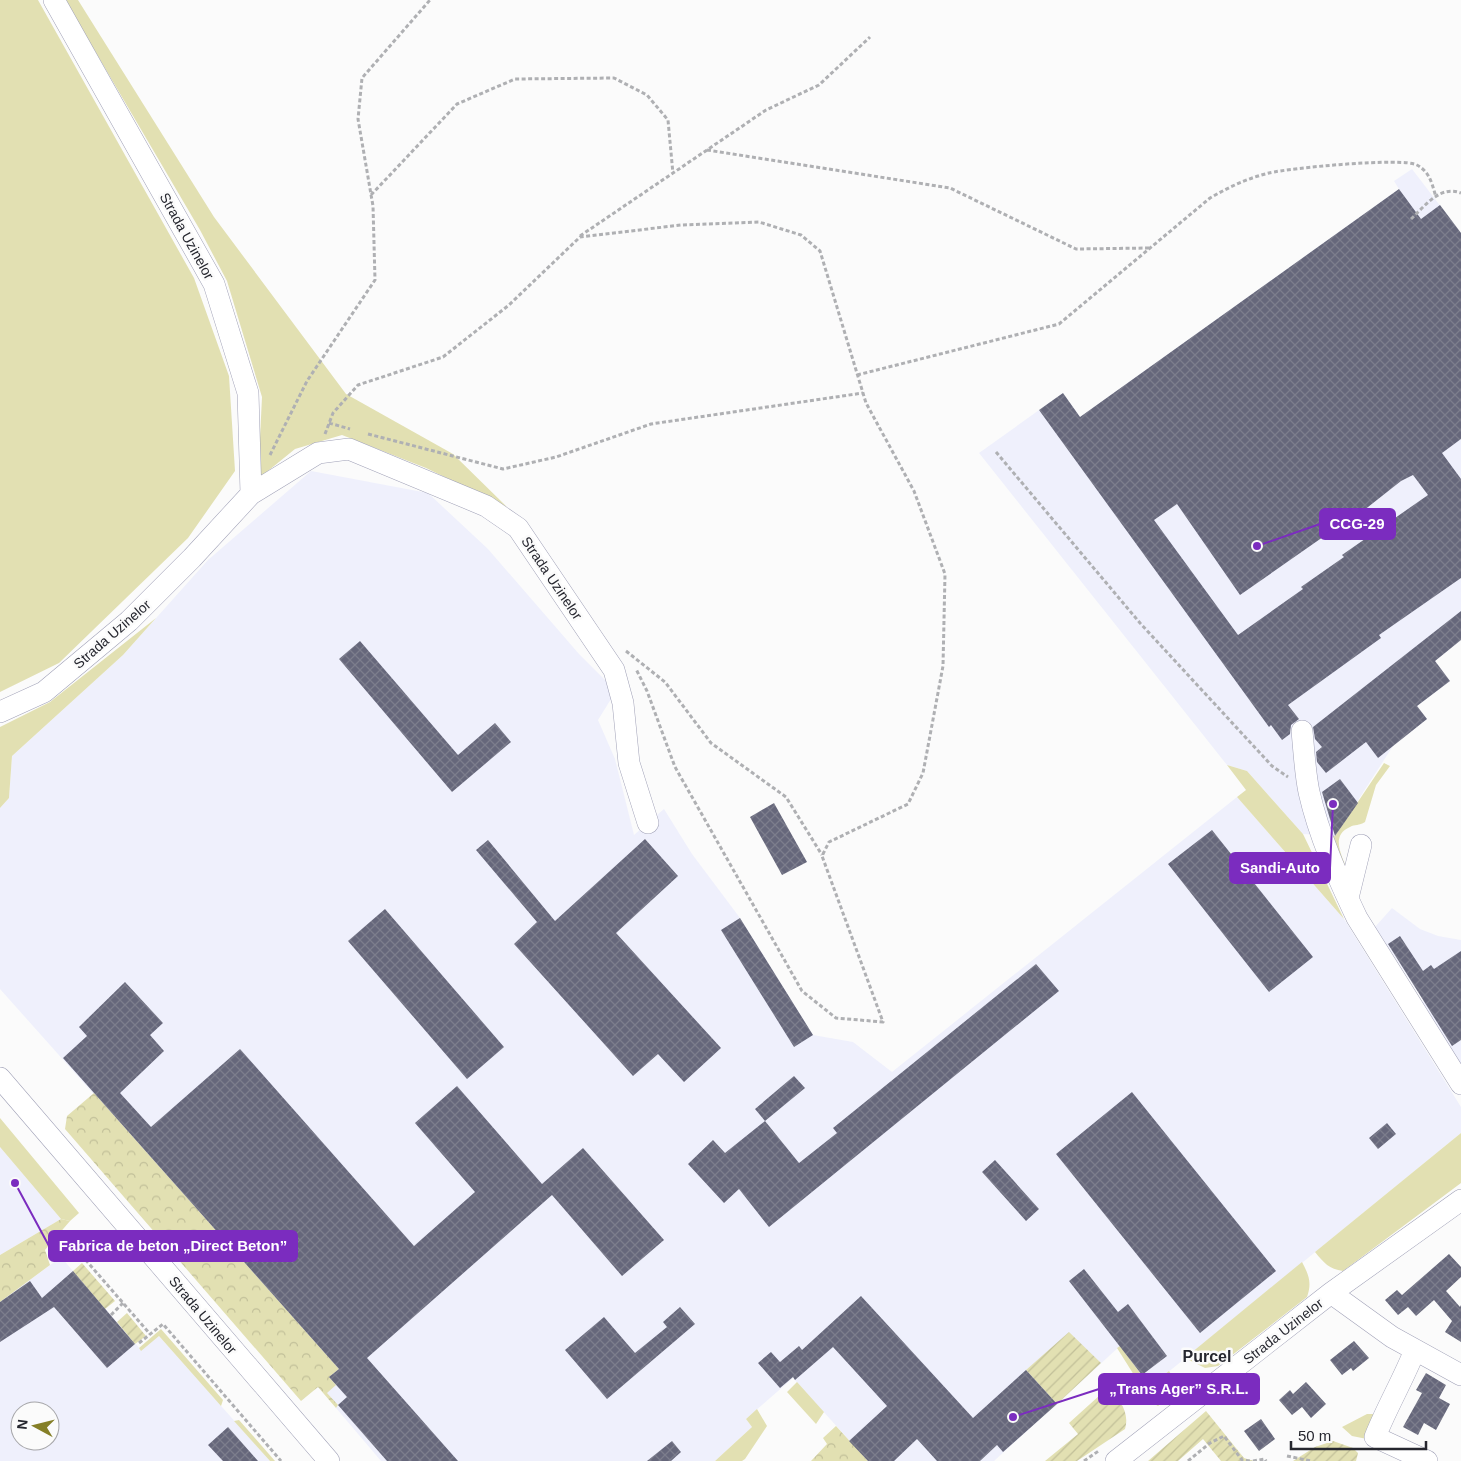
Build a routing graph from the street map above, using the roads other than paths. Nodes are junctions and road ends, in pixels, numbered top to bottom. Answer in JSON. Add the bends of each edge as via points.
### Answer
{"nodes":[{"id":1,"x":54,"y":0,"type":"edge"},
{"id":2,"x":251,"y":494,"type":"junction"},
{"id":3,"x":0,"y":712,"type":"edge"},
{"id":4,"x":1302,"y":731,"type":"dead end"},
{"id":5,"x":648,"y":823,"type":"dead end"},
{"id":6,"x":1360,"y":845,"type":"dead end"},
{"id":7,"x":1348,"y":898,"type":"junction"},
{"id":8,"x":0,"y":1078,"type":"edge"},
{"id":9,"x":1461,"y":1084,"type":"edge"},
{"id":10,"x":1461,"y":1200,"type":"edge"},
{"id":11,"x":1331,"y":1293,"type":"junction"},
{"id":12,"x":1415,"y":1350,"type":"junction"},
{"id":13,"x":1461,"y":1375,"type":"edge"},
{"id":14,"x":329,"y":1461,"type":"edge"},
{"id":15,"x":1116,"y":1461,"type":"edge"},
{"id":16,"x":1427,"y":1461,"type":"edge"}],
"edges":[{"from":1,"to":2,"type":"street","name":"Strada Uzinelor","via":[[214,284],[248,393]]},
{"from":2,"to":3,"type":"street","name":"Strada Uzinelor","via":[[129,621],[44,692]]},
{"from":2,"to":5,"type":"street","name":"Strada Uzinelor","via":[[318,453],[349,448],[486,506],[518,528],[614,670],[623,704],[629,763]]},
{"from":4,"to":7,"type":"street","via":[[1309,792],[1329,855]]},
{"from":6,"to":7,"type":"street"},
{"from":7,"to":9,"type":"street","via":[[1357,918]]},
{"from":8,"to":14,"type":"street","name":"Strada Uzinelor"},
{"from":10,"to":11,"type":"street","name":"Strada Uzinelor"},
{"from":11,"to":12,"type":"street","name":"Strada Uzinelor"},
{"from":11,"to":15,"type":"street","name":"Strada Uzinelor"},
{"from":12,"to":13,"type":"street","name":"Strada Uzinelor"},
{"from":12,"to":16,"type":"street","via":[[1375,1437]]}]}
